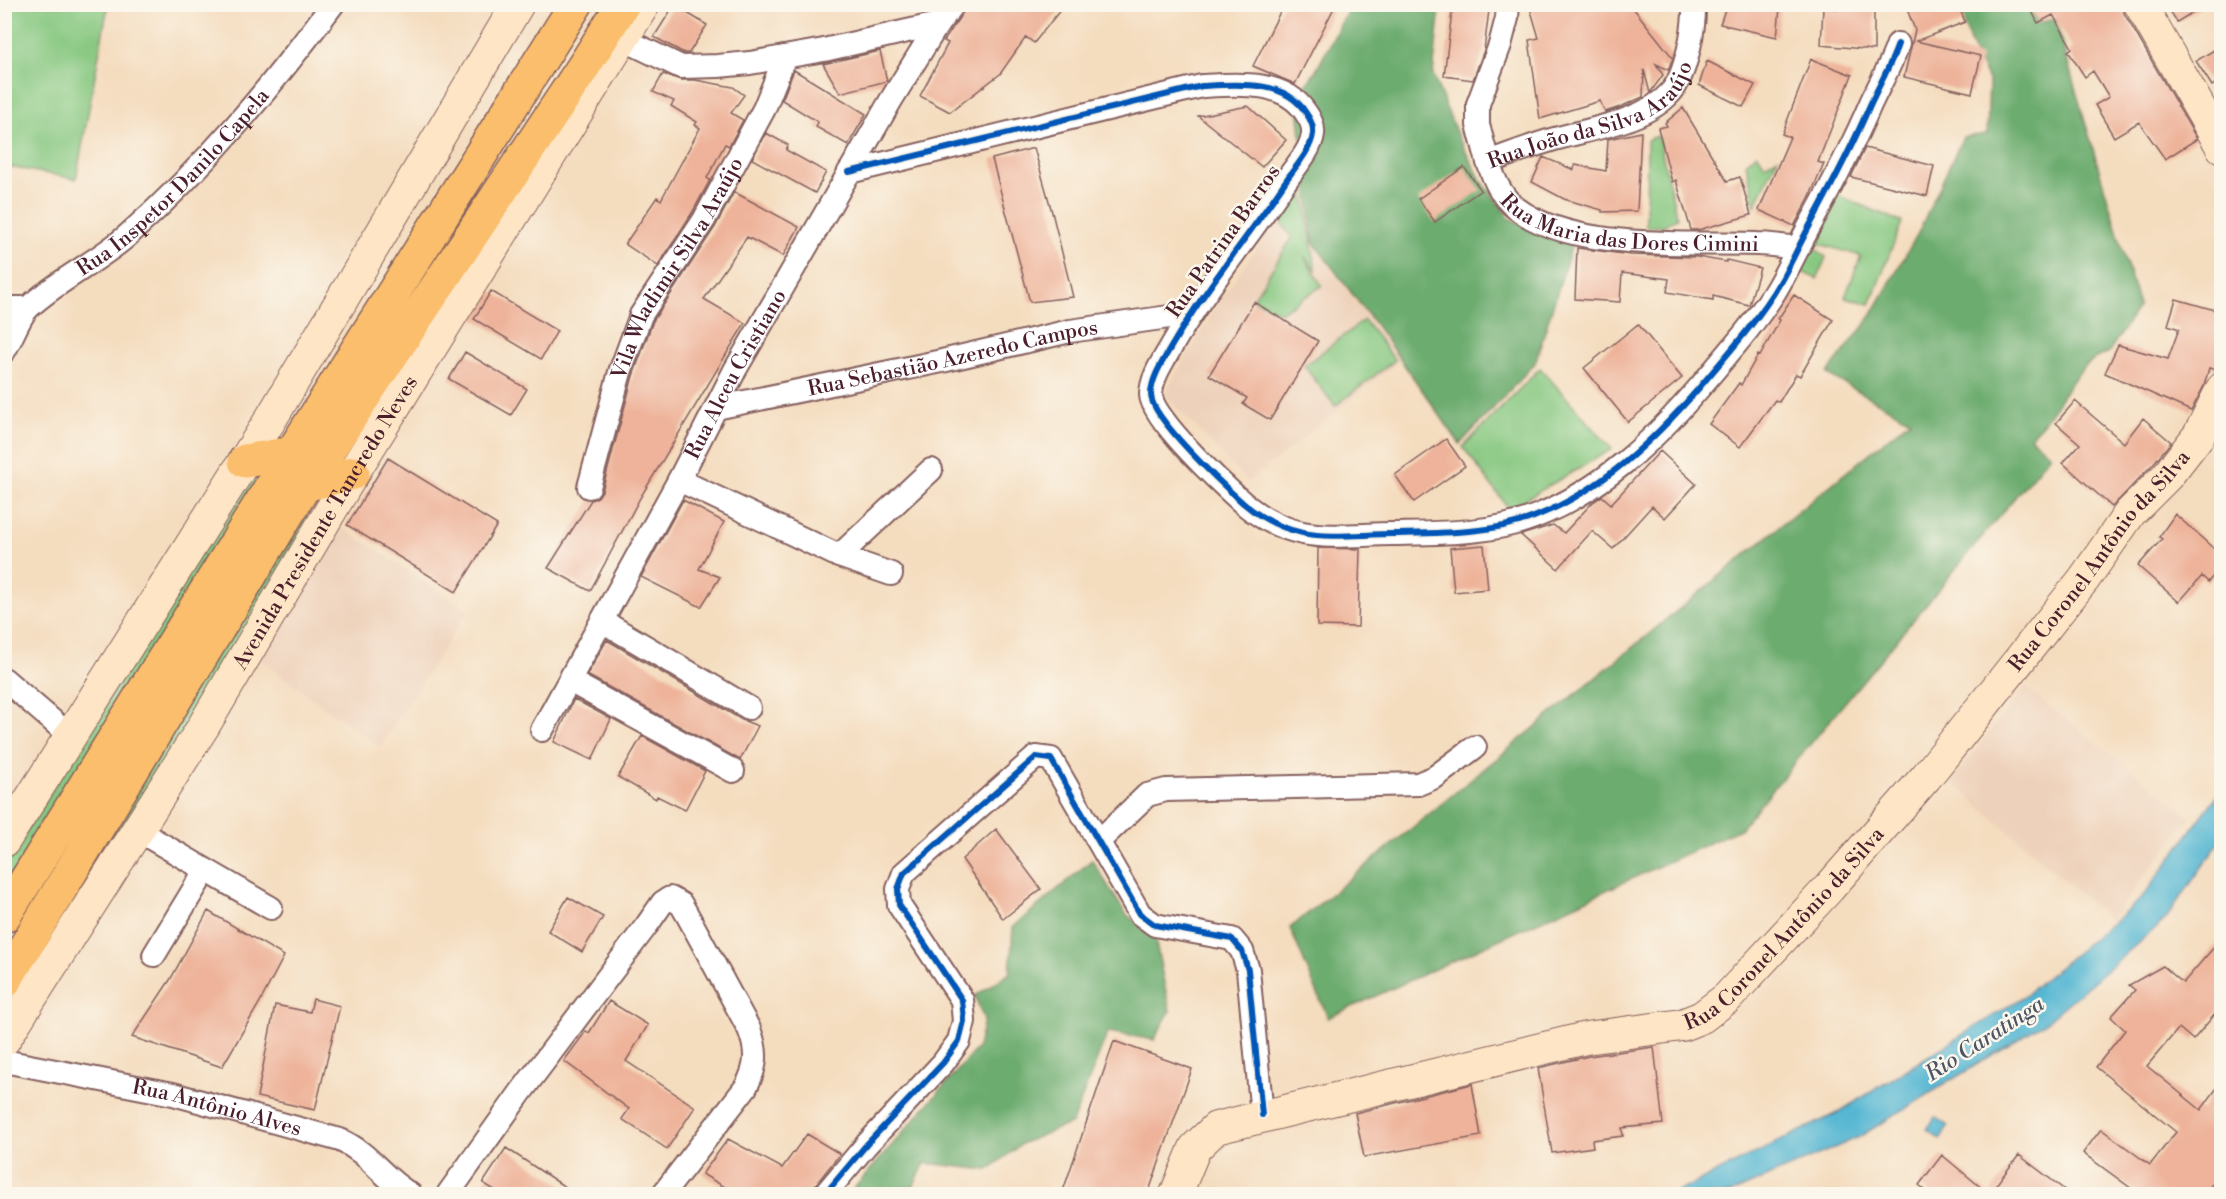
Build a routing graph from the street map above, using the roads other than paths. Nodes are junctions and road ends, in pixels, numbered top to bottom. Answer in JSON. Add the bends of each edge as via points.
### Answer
{"nodes":[{"id":1,"x":333,"y":4,"type":"edge"},
{"id":2,"x":518,"y":4,"type":"edge"},
{"id":3,"x":576,"y":4,"type":"edge"},
{"id":4,"x":623,"y":4,"type":"edge"},
{"id":5,"x":644,"y":4,"type":"edge"},
{"id":6,"x":954,"y":4,"type":"edge"},
{"id":7,"x":1508,"y":4,"type":"edge"},
{"id":8,"x":1694,"y":4,"type":"edge"},
{"id":9,"x":2140,"y":4,"type":"edge"},
{"id":10,"x":938,"y":24,"type":"junction"},
{"id":11,"x":623,"y":39,"type":"junction"},
{"id":12,"x":1898,"y":44,"type":"dead end"},
{"id":13,"x":785,"y":57,"type":"junction"},
{"id":14,"x":2222,"y":147,"type":"edge"},
{"id":15,"x":1488,"y":162,"type":"junction"},
{"id":16,"x":849,"y":172,"type":"junction"},
{"id":17,"x":1798,"y":248,"type":"junction"},
{"id":18,"x":16,"y":308,"type":"edge"},
{"id":19,"x":1190,"y":314,"type":"junction"},
{"id":20,"x":4,"y":351,"type":"edge"},
{"id":21,"x":2220,"y":396,"type":"edge"},
{"id":22,"x":717,"y":408,"type":"junction"},
{"id":23,"x":292,"y":453,"type":"junction"},
{"id":24,"x":244,"y":461,"type":"junction"},
{"id":25,"x":931,"y":470,"type":"dead end"},
{"id":26,"x":353,"y":473,"type":"junction"},
{"id":27,"x":679,"y":480,"type":"junction"},
{"id":28,"x":305,"y":485,"type":"junction"},
{"id":29,"x":589,"y":487,"type":"dead end"},
{"id":30,"x":839,"y":556,"type":"junction"},
{"id":31,"x":891,"y":574,"type":"dead end"},
{"id":32,"x":602,"y":621,"type":"junction"},
{"id":33,"x":4,"y":679,"type":"edge"},
{"id":34,"x":570,"y":681,"type":"junction"},
{"id":35,"x":749,"y":708,"type":"dead end"},
{"id":36,"x":542,"y":730,"type":"dead end"},
{"id":37,"x":69,"y":735,"type":"junction"},
{"id":38,"x":1475,"y":747,"type":"dead end"},
{"id":39,"x":733,"y":771,"type":"dead end"},
{"id":40,"x":137,"y":831,"type":"junction"},
{"id":41,"x":4,"y":841,"type":"edge"},
{"id":42,"x":1099,"y":841,"type":"junction"},
{"id":43,"x":205,"y":871,"type":"junction"},
{"id":44,"x":271,"y":908,"type":"dead end"},
{"id":45,"x":4,"y":916,"type":"edge"},
{"id":46,"x":154,"y":955,"type":"dead end"},
{"id":47,"x":4,"y":982,"type":"edge"},
{"id":48,"x":4,"y":1040,"type":"edge"},
{"id":49,"x":4,"y":1061,"type":"edge"},
{"id":50,"x":1262,"y":1115,"type":"junction"},
{"id":51,"x":410,"y":1194,"type":"edge"},
{"id":52,"x":448,"y":1194,"type":"edge"},
{"id":53,"x":663,"y":1194,"type":"edge"},
{"id":54,"x":825,"y":1194,"type":"edge"},
{"id":55,"x":1176,"y":1194,"type":"edge"}],
"edges":[{"from":1,"to":18,"type":"street","name":"Rua Inspetor Danilo Capela","via":[[232,132],[127,237]]},
{"from":2,"to":24,"type":"main road"},
{"from":3,"to":23,"type":"highway"},
{"from":4,"to":28,"type":"highway","name":"Avenida Presidente Tancredo Neves"},
{"from":5,"to":11,"type":"main road","name":"Avenida Presidente Tancredo Neves"},
{"from":6,"to":10,"type":"street"},
{"from":7,"to":15,"type":"street","name":"Rua João da Silva Araújo","via":[[1500,45],[1478,104],[1478,125]]},
{"from":8,"to":15,"type":"street","name":"Rua João da Silva Araújo","via":[[1683,66],[1672,91],[1656,106]]},
{"from":9,"to":14,"type":"main road"},
{"from":10,"to":13,"type":"street"},
{"from":10,"to":16,"type":"street","name":"Rua Alceu Cristiano"},
{"from":11,"to":13,"type":"street","via":[[681,67]]},
{"from":11,"to":26,"type":"main road","name":"Avenida Presidente Tancredo Neves"},
{"from":12,"to":17,"type":"street","via":[[1845,162]]},
{"from":13,"to":29,"type":"street","name":"Vila Wladimir Silva Araújo","via":[[764,109],[704,220],[641,315],[620,372]]},
{"from":15,"to":17,"type":"street","name":"Rua Maria das Dores Cimini","via":[[1497,186],[1514,207],[1542,225],[1583,236]]},
{"from":16,"to":19,"type":"street","name":"Rua Patrina Barros","via":[[1202,86],[1240,84],[1286,95],[1303,107],[1311,121],[1310,145]]},
{"from":16,"to":22,"type":"street","name":"Rua Alceu Cristiano"},
{"from":17,"to":19,"type":"street","name":"Rua Patrina Barros","via":[[1742,338],[1641,450],[1588,490],[1535,516],[1512,524],[1468,530],[1321,537],[1293,532],[1245,505],[1152,406],[1150,393],[1156,374]]},
{"from":18,"to":20,"type":"street","name":"Rua Inspetor Danilo Capela"},
{"from":19,"to":22,"type":"street","name":"Rua Sebastião Azeredo Campos","via":[[1070,330]]},
{"from":21,"to":50,"type":"main road","name":"Rua Coronel Antônio da Silva","via":[[2199,435],[2167,476],[2130,513],[2084,579],[1926,777],[1727,998],[1702,1017],[1682,1025],[1586,1038]]},
{"from":22,"to":27,"type":"street","name":"Rua Alceu Cristiano"},
{"from":23,"to":24,"type":"highway"},
{"from":23,"to":45,"type":"highway"},
{"from":24,"to":37,"type":"main road"},
{"from":25,"to":30,"type":"street"},
{"from":26,"to":28,"type":"highway"},
{"from":26,"to":40,"type":"main road","name":"Avenida Presidente Tancredo Neves"},
{"from":27,"to":30,"type":"street"},
{"from":27,"to":32,"type":"street","name":"Rua Alceu Cristiano"},
{"from":28,"to":47,"type":"highway","name":"Avenida Presidente Tancredo Neves"},
{"from":30,"to":31,"type":"street"},
{"from":32,"to":34,"type":"street","name":"Rua Alceu Cristiano"},
{"from":32,"to":35,"type":"street"},
{"from":33,"to":37,"type":"street"},
{"from":34,"to":36,"type":"street","name":"Rua Alceu Cristiano"},
{"from":34,"to":39,"type":"street"},
{"from":37,"to":41,"type":"main road"},
{"from":38,"to":42,"type":"street","via":[[1435,777],[1418,783],[1166,790],[1147,795]]},
{"from":40,"to":43,"type":"street"},
{"from":40,"to":48,"type":"main road","name":"Avenida Presidente Tancredo Neves"},
{"from":42,"to":50,"type":"street","via":[[1140,914],[1155,925],[1233,939],[1242,951],[1248,970]]},
{"from":42,"to":54,"type":"street","via":[[1051,759],[1036,757],[903,873],[899,905],[962,1000],[964,1021],[959,1041],[943,1063]]},
{"from":43,"to":44,"type":"street"},
{"from":43,"to":46,"type":"street"},
{"from":49,"to":51,"type":"street","name":"Rua Antônio Alves","via":[[173,1094],[340,1140],[364,1153],[387,1179]]},
{"from":50,"to":55,"type":"main road","name":"Rua Coronel Antônio da Silva","via":[[1216,1128],[1195,1148]]},
{"from":52,"to":53,"type":"street","via":[[663,902],[670,898],[681,904],[695,928],[749,1029],[757,1060],[746,1087]]}]}
